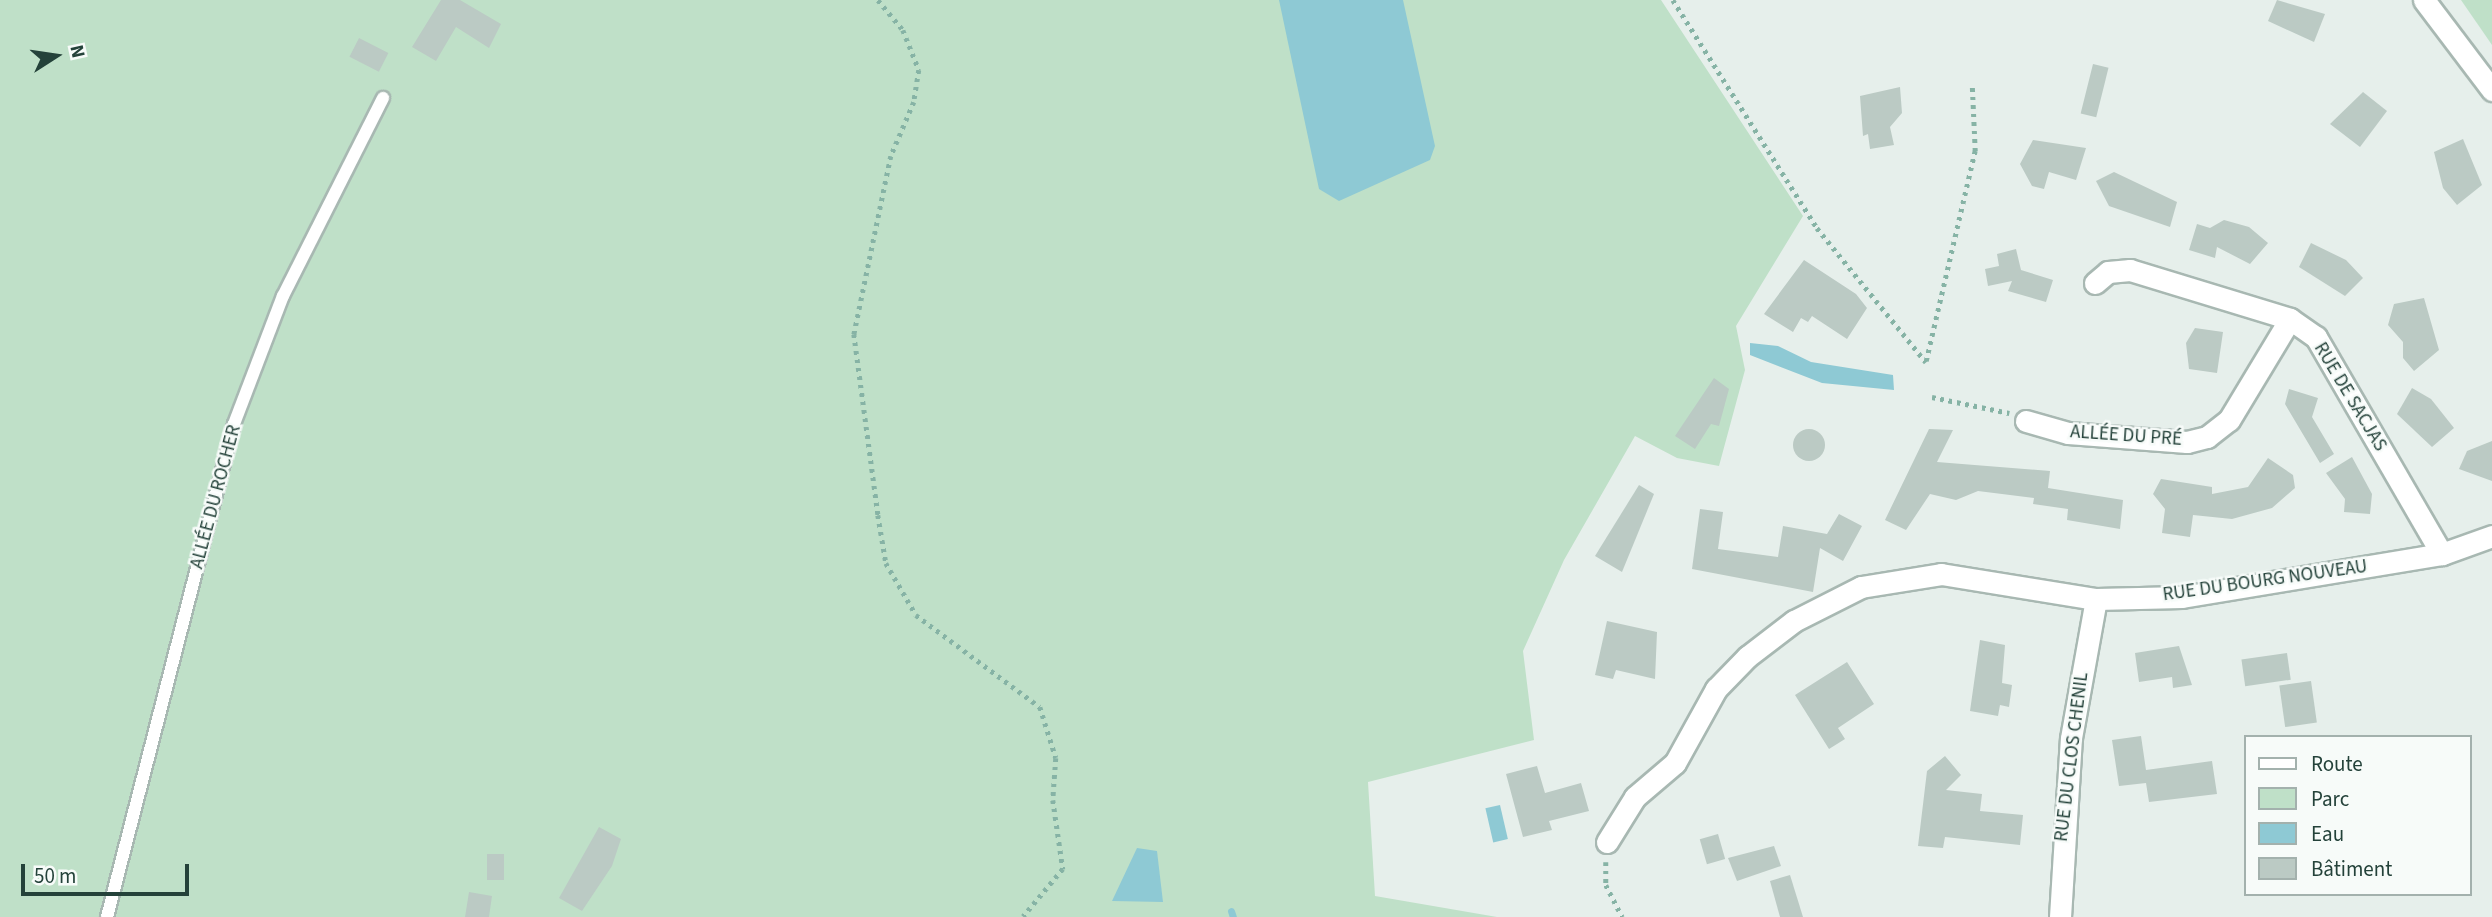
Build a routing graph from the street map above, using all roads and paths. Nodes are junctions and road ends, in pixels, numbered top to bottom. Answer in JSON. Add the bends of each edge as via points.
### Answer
{"nodes":[{"id":1,"x":878,"y":0,"type":"edge"},
{"id":2,"x":1673,"y":0,"type":"edge"},
{"id":3,"x":2424,"y":0,"type":"edge"},
{"id":4,"x":1972,"y":86,"type":"dead end"},
{"id":5,"x":2492,"y":90,"type":"edge"},
{"id":6,"x":383,"y":98,"type":"dead end"},
{"id":7,"x":2095,"y":284,"type":"dead end"},
{"id":8,"x":2290,"y":319,"type":"junction"},
{"id":9,"x":1932,"y":397,"type":"dead end"},
{"id":10,"x":2026,"y":421,"type":"joint"},
{"id":11,"x":2492,"y":536,"type":"edge"},
{"id":12,"x":2442,"y":554,"type":"junction"},
{"id":13,"x":2096,"y":599,"type":"junction"},
{"id":14,"x":1607,"y":842,"type":"joint"},
{"id":15,"x":107,"y":917,"type":"edge"},
{"id":16,"x":1023,"y":917,"type":"edge"},
{"id":17,"x":1622,"y":917,"type":"edge"},
{"id":18,"x":2060,"y":917,"type":"edge"}],
"edges":[{"from":1,"to":16,"type":"path","via":[[903,30],[919,70],[914,102],[891,156],[854,334],[878,515],[886,564],[916,615],[1040,707],[1056,758],[1053,800],[1063,869]]},
{"from":2,"to":4,"type":"path","via":[[1817,228],[1926,362],[1975,151]]},
{"from":3,"to":5,"type":"street"},
{"from":6,"to":15,"type":"lane","name":"ALLÉE DU ROCHER","via":[[283,296],[234,424]]},
{"from":7,"to":8,"type":"street","name":"RUE DE SACJAS","via":[[2108,272],[2130,270]]},
{"from":8,"to":10,"type":"street","name":"ALLÉE DU PRÉ","via":[[2229,420],[2207,437],[2187,442],[2068,433]]},
{"from":8,"to":12,"type":"street","name":"RUE DE SACJAS","via":[[2316,337]]},
{"from":9,"to":10,"type":"path","via":[[1988,405]]},
{"from":11,"to":12,"type":"street","name":"RUE DU BOURG NOUVEAU"},
{"from":12,"to":13,"type":"street","name":"RUE DU BOURG NOUVEAU","via":[[2182,597]]},
{"from":13,"to":14,"type":"street","name":"RUE DU BOURG NOUVEAU","via":[[1941,574],[1861,587],[1794,621],[1747,657],[1716,690],[1675,763],[1635,797]]},
{"from":13,"to":18,"type":"street","name":"RUE DU CLOS CHENIL","via":[[2071,738]]},
{"from":14,"to":17,"type":"path","via":[[1606,885]]}]}
